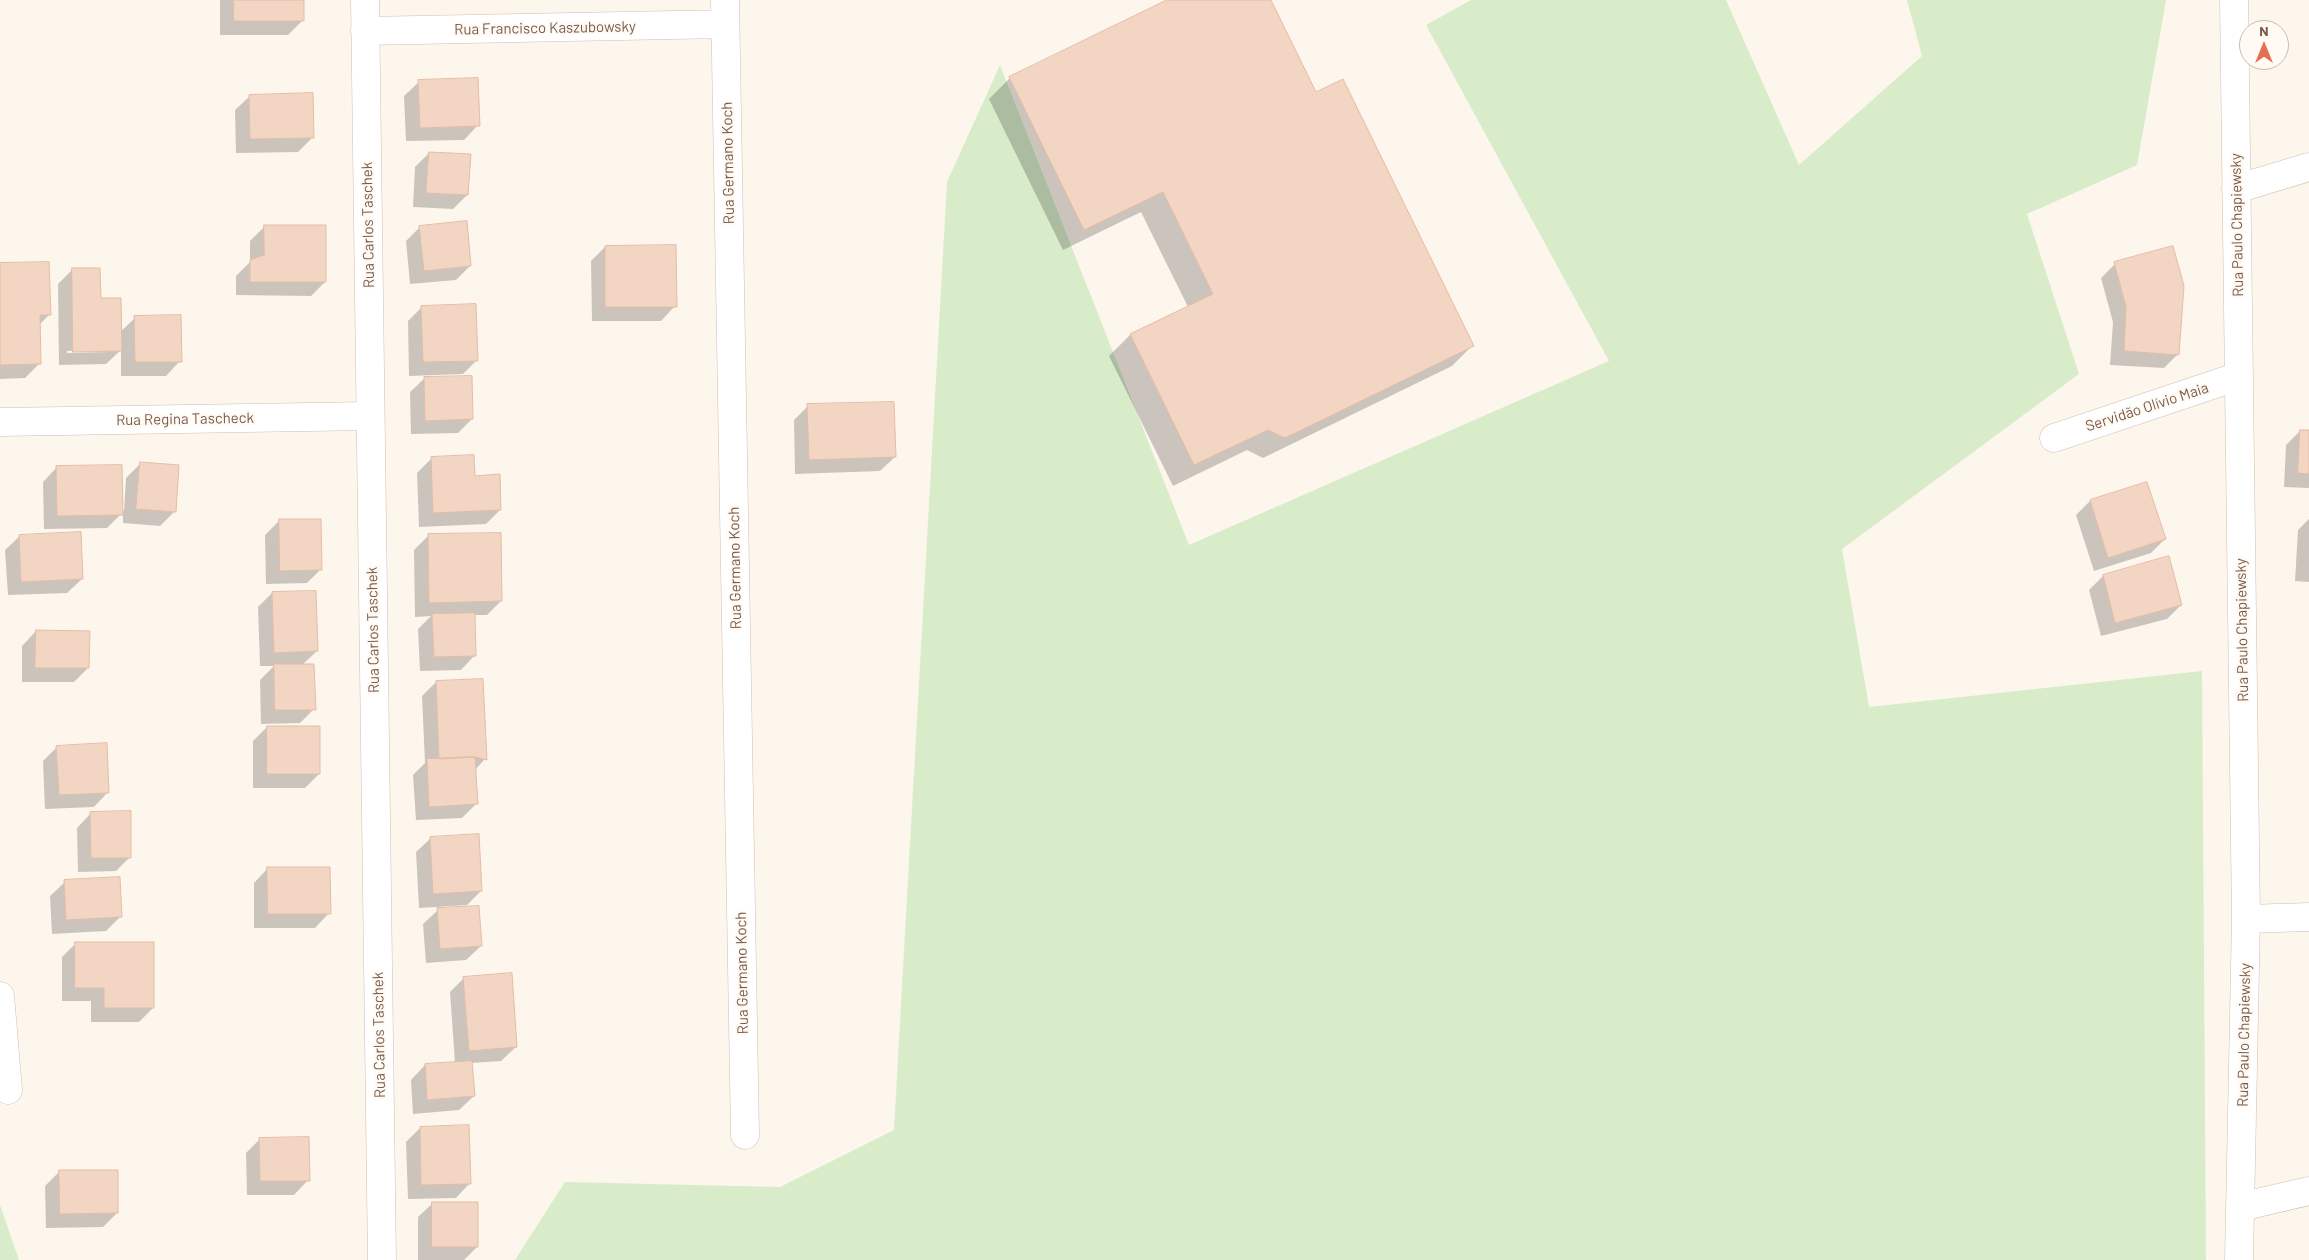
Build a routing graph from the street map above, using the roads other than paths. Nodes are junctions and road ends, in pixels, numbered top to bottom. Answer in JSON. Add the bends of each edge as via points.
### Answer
{"nodes":[{"id":1,"x":365,"y":0,"type":"edge"},
{"id":2,"x":2234,"y":0,"type":"edge"},
{"id":3,"x":725,"y":12,"type":"edge"},
{"id":4,"x":365,"y":31,"type":"junction"},
{"id":5,"x":2309,"y":166,"type":"edge"},
{"id":6,"x":2236,"y":190,"type":"junction"},
{"id":7,"x":2239,"y":376,"type":"junction"},
{"id":8,"x":370,"y":416,"type":"junction"},
{"id":9,"x":0,"y":422,"type":"edge"},
{"id":10,"x":2054,"y":438,"type":"dead end"},
{"id":11,"x":2309,"y":917,"type":"edge"},
{"id":12,"x":2246,"y":919,"type":"junction"},
{"id":13,"x":0,"y":996,"type":"edge"},
{"id":14,"x":8,"y":1090,"type":"dead end"},
{"id":15,"x":745,"y":1135,"type":"dead end"},
{"id":16,"x":2309,"y":1191,"type":"edge"},
{"id":17,"x":2240,"y":1207,"type":"junction"},
{"id":18,"x":382,"y":1260,"type":"edge"},
{"id":19,"x":2239,"y":1260,"type":"edge"}],
"edges":[{"from":1,"to":4,"type":"street","name":"Rua Carlos Taschek"},
{"from":2,"to":6,"type":"street","name":"Rua Paulo Chapiewsky"},
{"from":3,"to":4,"type":"street","name":"Rua Francisco Kaszubowsky"},
{"from":3,"to":15,"type":"street","name":"Rua Germano Koch"},
{"from":4,"to":8,"type":"street","name":"Rua Carlos Taschek"},
{"from":5,"to":6,"type":"street"},
{"from":6,"to":7,"type":"street","name":"Rua Paulo Chapiewsky"},
{"from":7,"to":10,"type":"street","name":"Servidão Olívio Maia"},
{"from":7,"to":12,"type":"street","name":"Rua Paulo Chapiewsky"},
{"from":8,"to":9,"type":"street","name":"Rua Regina Tascheck"},
{"from":8,"to":18,"type":"street","name":"Rua Carlos Taschek"},
{"from":11,"to":12,"type":"street"},
{"from":12,"to":17,"type":"street","name":"Rua Paulo Chapiewsky"},
{"from":13,"to":14,"type":"street"},
{"from":16,"to":17,"type":"street"},
{"from":17,"to":19,"type":"street","name":"Rua Paulo Chapiewsky"}]}
